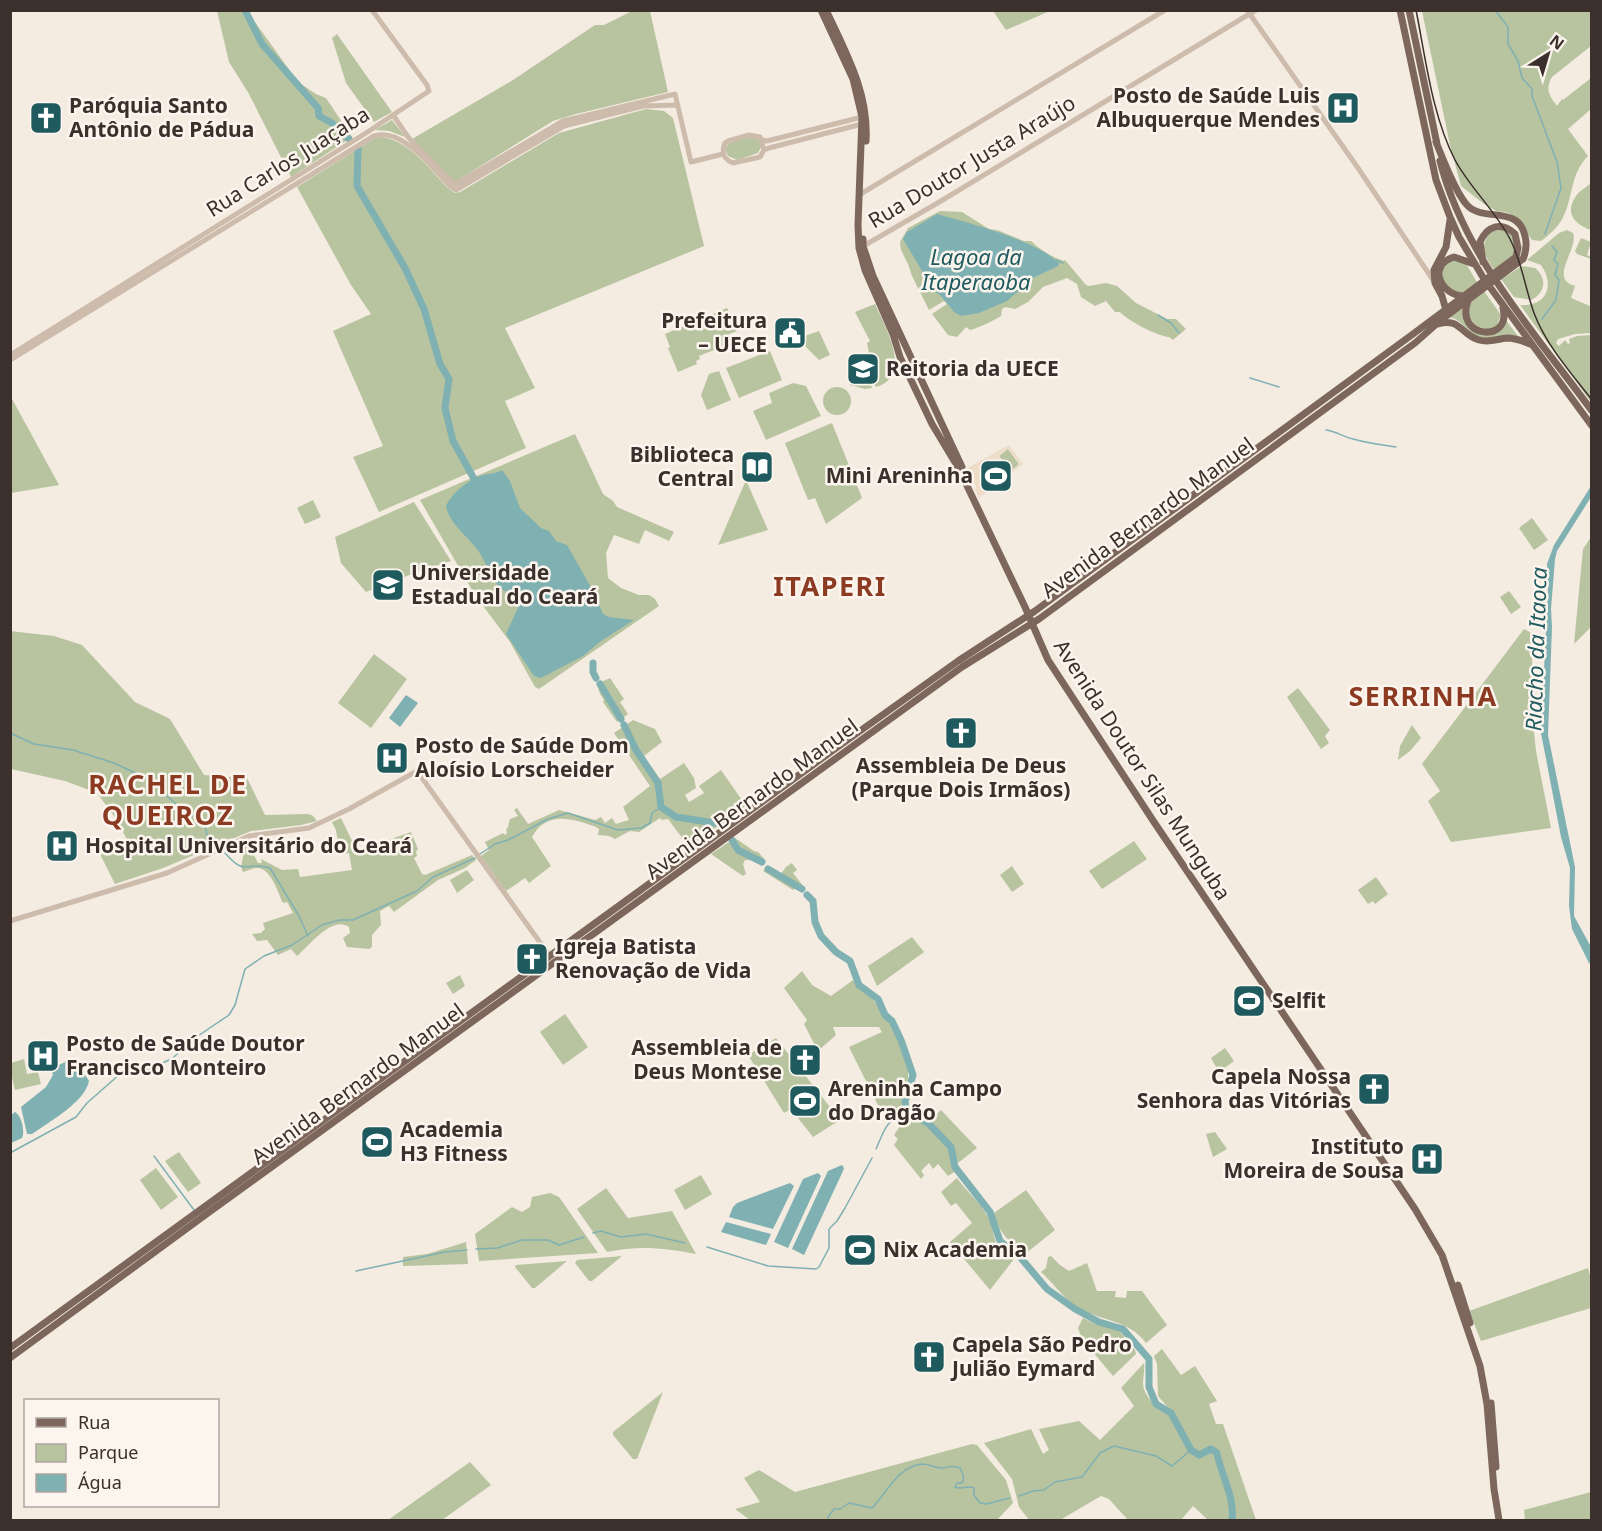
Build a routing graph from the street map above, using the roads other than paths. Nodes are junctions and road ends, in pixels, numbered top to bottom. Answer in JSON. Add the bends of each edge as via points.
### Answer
{"nodes":[{"id":1,"x":372,"y":10,"type":"edge"},
{"id":2,"x":821,"y":10,"type":"edge"},
{"id":3,"x":826,"y":10,"type":"edge"},
{"id":4,"x":1165,"y":10,"type":"edge"},
{"id":5,"x":1256,"y":10,"type":"edge"},
{"id":6,"x":1400,"y":10,"type":"edge"},
{"id":7,"x":1409,"y":10,"type":"edge"},
{"id":8,"x":1248,"y":12,"type":"edge"},
{"id":9,"x":661,"y":96,"type":"junction"},
{"id":10,"x":663,"y":105,"type":"junction"},
{"id":11,"x":677,"y":105,"type":"junction"},
{"id":12,"x":393,"y":116,"type":"junction"},
{"id":13,"x":862,"y":121,"type":"junction"},
{"id":14,"x":844,"y":125,"type":"junction"},
{"id":15,"x":762,"y":140,"type":"junction"},
{"id":16,"x":1436,"y":142,"type":"junction"},
{"id":17,"x":764,"y":150,"type":"junction"},
{"id":18,"x":723,"y":154,"type":"junction"},
{"id":19,"x":506,"y":157,"type":"junction"},
{"id":20,"x":862,"y":194,"type":"junction"},
{"id":21,"x":1450,"y":217,"type":"junction"},
{"id":22,"x":195,"y":243,"type":"junction"},
{"id":23,"x":861,"y":247,"type":"junction"},
{"id":24,"x":1483,"y":261,"type":"junction"},
{"id":25,"x":1474,"y":264,"type":"junction"},
{"id":26,"x":1495,"y":273,"type":"junction"},
{"id":27,"x":142,"y":276,"type":"junction"},
{"id":28,"x":1435,"y":283,"type":"junction"},
{"id":29,"x":1467,"y":298,"type":"junction"},
{"id":30,"x":1501,"y":303,"type":"junction"},
{"id":31,"x":1446,"y":310,"type":"junction"},
{"id":32,"x":1436,"y":324,"type":"junction"},
{"id":33,"x":1532,"y":345,"type":"junction"},
{"id":34,"x":10,"y":355,"type":"edge"},
{"id":35,"x":901,"y":359,"type":"junction"},
{"id":36,"x":10,"y":360,"type":"edge"},
{"id":37,"x":919,"y":376,"type":"junction"},
{"id":38,"x":1592,"y":411,"type":"edge"},
{"id":39,"x":939,"y":418,"type":"junction"},
{"id":40,"x":932,"y":424,"type":"junction"},
{"id":41,"x":1592,"y":426,"type":"edge"},
{"id":42,"x":1030,"y":614,"type":"junction"},
{"id":43,"x":1034,"y":622,"type":"junction"},
{"id":44,"x":792,"y":785,"type":"junction"},
{"id":45,"x":629,"y":903,"type":"junction"},
{"id":46,"x":10,"y":921,"type":"edge"},
{"id":47,"x":549,"y":955,"type":"junction"},
{"id":48,"x":327,"y":1121,"type":"junction"},
{"id":49,"x":320,"y":1127,"type":"junction"},
{"id":50,"x":10,"y":1348,"type":"edge"},
{"id":51,"x":10,"y":1358,"type":"edge"},
{"id":52,"x":1501,"y":1521,"type":"edge"}],
"edges":[{"from":1,"to":12,"type":"street","via":[[429,91]]},
{"from":2,"to":13,"type":"main road","name":"Avenida Doutor Silas Munguba","via":[[853,78]]},
{"from":3,"to":20,"type":"main road","name":"Avenida Doutor Silas Munguba","via":[[864,99],[867,122]]},
{"from":4,"to":20,"type":"street"},
{"from":5,"to":8,"type":"street","name":"Rua Doutor Justa Araújo"},
{"from":6,"to":21,"type":"main road","via":[[1434,171]]},
{"from":7,"to":16,"type":"main road"},
{"from":8,"to":23,"type":"street","name":"Rua Doutor Justa Araújo"},
{"from":8,"to":28,"type":"street"},
{"from":9,"to":10,"type":"street","via":[[667,100]]},
{"from":9,"to":11,"type":"street","name":"Rua Carlos Juaçaba","via":[[675,94]]},
{"from":9,"to":19,"type":"street","name":"Rua Carlos Juaçaba","via":[[563,121]]},
{"from":10,"to":11,"type":"street","name":"Rua Carlos Juaçaba"},
{"from":10,"to":19,"type":"street","name":"Rua Carlos Juaçaba","via":[[643,106],[571,124]]},
{"from":11,"to":18,"type":"street","via":[[691,162]]},
{"from":12,"to":19,"type":"street","name":"Rua Carlos Juaçaba","via":[[453,183]]},
{"from":12,"to":22,"type":"street","name":"Rua Carlos Juaçaba"},
{"from":13,"to":14,"type":"street"},
{"from":13,"to":20,"type":"main road","name":"Avenida Doutor Silas Munguba"},
{"from":14,"to":15,"type":"street"},
{"from":14,"to":17,"type":"street"},
{"from":15,"to":17,"type":"street"},
{"from":15,"to":18,"type":"street","via":[[749,135],[730,140],[725,142]]},
{"from":16,"to":24,"type":"main road","via":[[1455,207]]},
{"from":16,"to":29,"type":"main road","name":"Avenida Bernardo Manuel","via":[[1467,204],[1481,213],[1509,217],[1525,237],[1522,259]]},
{"from":17,"to":18,"type":"street","via":[[760,157],[733,163]]},
{"from":19,"to":22,"type":"street","name":"Rua Carlos Juaçaba","via":[[455,189],[404,141],[394,135],[378,134]]},
{"from":20,"to":23,"type":"main road","name":"Avenida Doutor Silas Munguba"},
{"from":21,"to":25,"type":"main road"},
{"from":21,"to":28,"type":"main road","via":[[1446,247],[1434,270]]},
{"from":22,"to":27,"type":"street","name":"Rua Carlos Juaçaba"},
{"from":23,"to":35,"type":"main road","name":"Avenida Doutor Silas Munguba","via":[[865,270]]},
{"from":23,"to":37,"type":"main road","name":"Avenida Doutor Silas Munguba"},
{"from":24,"to":26,"type":"main road"},
{"from":24,"to":26,"type":"main road","via":[[1479,245],[1486,232],[1497,226],[1511,231],[1517,239],[1518,252]]},
{"from":25,"to":29,"type":"main road","via":[[1454,257],[1440,267],[1443,287]]},
{"from":25,"to":30,"type":"main road"},
{"from":26,"to":29,"type":"main road","name":"Avenida Bernardo Manuel"},
{"from":26,"to":38,"type":"main road","via":[[1498,284]]},
{"from":27,"to":34,"type":"street","name":"Rua Carlos Juaçaba"},
{"from":27,"to":36,"type":"street","name":"Rua Carlos Juaçaba"},
{"from":28,"to":31,"type":"main road"},
{"from":29,"to":30,"type":"main road","via":[[1468,321],[1483,333],[1502,324]]},
{"from":29,"to":31,"type":"main road","name":"Avenida Bernardo Manuel"},
{"from":29,"to":32,"type":"main road","name":"Avenida Bernardo Manuel"},
{"from":30,"to":33,"type":"main road"},
{"from":31,"to":42,"type":"main road","name":"Avenida Bernardo Manuel"},
{"from":32,"to":33,"type":"main road","via":[[1453,322],[1480,341],[1510,338]]},
{"from":32,"to":43,"type":"main road","name":"Avenida Bernardo Manuel","via":[[1408,349]]},
{"from":33,"to":41,"type":"main road"},
{"from":35,"to":37,"type":"main road","via":[[907,358]]},
{"from":35,"to":40,"type":"main road","name":"Avenida Doutor Silas Munguba"},
{"from":37,"to":39,"type":"main road","name":"Avenida Doutor Silas Munguba"},
{"from":39,"to":40,"type":"main road"},
{"from":39,"to":42,"type":"main road","name":"Avenida Doutor Silas Munguba"},
{"from":40,"to":42,"type":"main road","name":"Avenida Doutor Silas Munguba","via":[[959,469]]},
{"from":42,"to":43,"type":"main road","name":"Avenida Doutor Silas Munguba"},
{"from":42,"to":44,"type":"main road","name":"Avenida Bernardo Manuel","via":[[957,661]]},
{"from":43,"to":44,"type":"main road","name":"Avenida Bernardo Manuel"},
{"from":43,"to":52,"type":"main road","name":"Avenida Doutor Silas Munguba","via":[[1059,678],[1440,1250],[1484,1382],[1494,1489]]},
{"from":44,"to":45,"type":"main road","name":"Avenida Bernardo Manuel"},
{"from":45,"to":47,"type":"main road","name":"Avenida Bernardo Manuel"},
{"from":45,"to":48,"type":"main road","name":"Avenida Bernardo Manuel"},
{"from":46,"to":47,"type":"street","via":[[167,873],[249,836],[309,828],[417,771]]},
{"from":47,"to":48,"type":"main road","name":"Avenida Bernardo Manuel"},
{"from":48,"to":49,"type":"main road","name":"Avenida Bernardo Manuel"},
{"from":49,"to":50,"type":"main road","name":"Avenida Bernardo Manuel"},
{"from":49,"to":51,"type":"main road","name":"Avenida Bernardo Manuel"}]}
